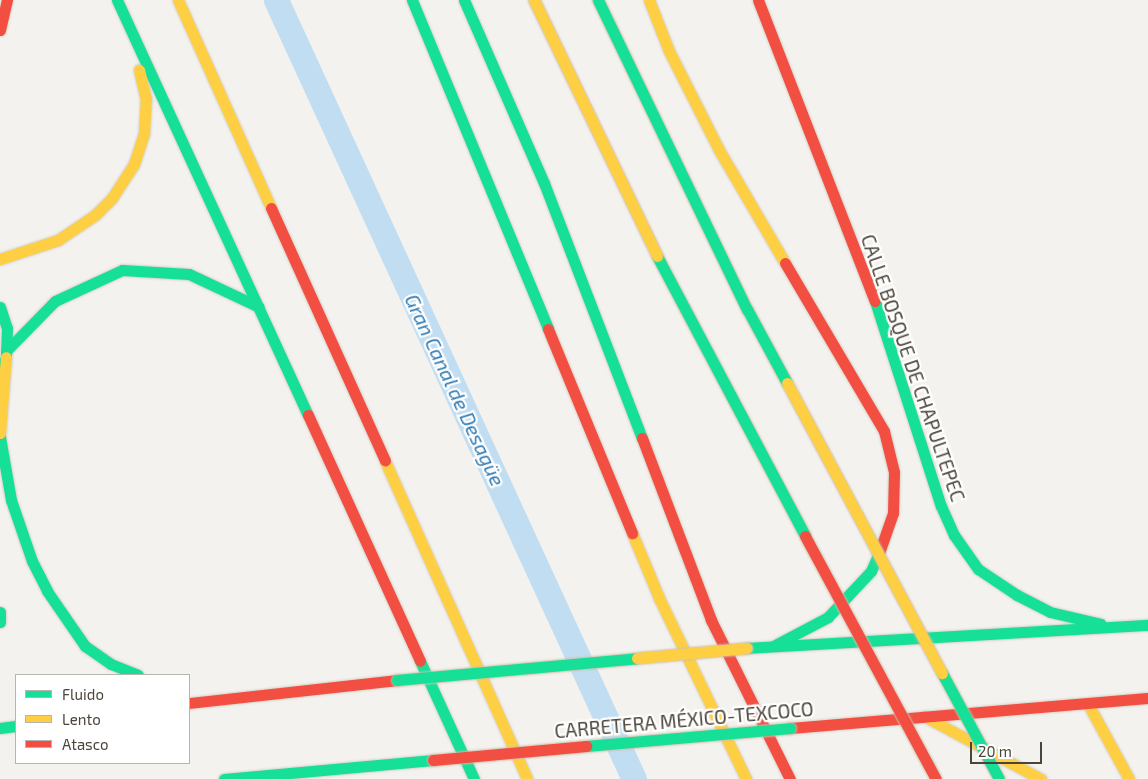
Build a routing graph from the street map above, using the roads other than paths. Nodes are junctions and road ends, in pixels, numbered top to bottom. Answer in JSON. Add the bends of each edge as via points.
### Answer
{"nodes":[{"id":1,"x":7,"y":0,"type":"edge"},
{"id":2,"x":115,"y":0,"type":"edge"},
{"id":3,"x":178,"y":0,"type":"edge"},
{"id":4,"x":412,"y":0,"type":"edge"},
{"id":5,"x":464,"y":0,"type":"edge"},
{"id":6,"x":534,"y":0,"type":"edge"},
{"id":7,"x":598,"y":0,"type":"edge"},
{"id":8,"x":649,"y":0,"type":"edge"},
{"id":9,"x":758,"y":0,"type":"edge"},
{"id":10,"x":0,"y":30,"type":"edge"},
{"id":11,"x":0,"y":259,"type":"edge"},
{"id":12,"x":0,"y":307,"type":"edge"},
{"id":13,"x":259,"y":307,"type":"junction"},
{"id":14,"x":6,"y":354,"type":"junction"},
{"id":15,"x":0,"y":374,"type":"edge"},
{"id":16,"x":0,"y":433,"type":"edge"},
{"id":17,"x":0,"y":437,"type":"edge"},
{"id":18,"x":0,"y":612,"type":"edge"},
{"id":19,"x":0,"y":622,"type":"edge"},
{"id":20,"x":1148,"y":625,"type":"edge"},
{"id":21,"x":1119,"y":628,"type":"junction"},
{"id":22,"x":773,"y":646,"type":"junction"},
{"id":23,"x":136,"y":674,"type":"edge"},
{"id":24,"x":190,"y":691,"type":"edge"},
{"id":25,"x":230,"y":698,"type":"junction"},
{"id":26,"x":1148,"y":698,"type":"edge"},
{"id":27,"x":190,"y":703,"type":"edge"},
{"id":28,"x":1088,"y":704,"type":"junction"},
{"id":29,"x":924,"y":716,"type":"junction"},
{"id":30,"x":15,"y":726,"type":"edge"},
{"id":31,"x":0,"y":728,"type":"edge"},
{"id":32,"x":355,"y":766,"type":"junction"},
{"id":33,"x":224,"y":779,"type":"edge"},
{"id":34,"x":335,"y":779,"type":"edge"},
{"id":35,"x":474,"y":779,"type":"edge"},
{"id":36,"x":527,"y":779,"type":"edge"},
{"id":37,"x":746,"y":779,"type":"edge"},
{"id":38,"x":790,"y":779,"type":"edge"},
{"id":39,"x":936,"y":779,"type":"edge"},
{"id":40,"x":999,"y":779,"type":"edge"},
{"id":41,"x":1041,"y":779,"type":"edge"},
{"id":42,"x":1129,"y":779,"type":"edge"}],
"edges":[{"from":1,"to":10,"type":"main road"},
{"from":2,"to":11,"type":"main road","via":[[146,100],[144,133],[134,164],[112,198],[78,229],[58,240]]},
{"from":2,"to":13,"type":"main road","via":[[144,53]]},
{"from":3,"to":36,"type":"main road"},
{"from":4,"to":37,"type":"main road","via":[[659,598]]},
{"from":5,"to":38,"type":"main road","via":[[544,184],[711,620]]},
{"from":6,"to":39,"type":"main road","bridge":true,"via":[[687,317]]},
{"from":7,"to":40,"type":"main road","bridge":true,"via":[[747,309]]},
{"from":8,"to":22,"type":"main road","via":[[669,51],[720,150],[884,431],[894,472],[893,513],[871,571],[844,604],[811,629]]},
{"from":9,"to":21,"type":"main road","name":"CALLE BOSQUE DE CHAPULTEPEC","via":[[879,312],[941,506],[954,535],[978,569],[1017,595],[1050,612]]},
{"from":12,"to":14,"type":"main road","via":[[7,328]]},
{"from":13,"to":14,"type":"main road","via":[[189,274],[122,270],[54,301]]},
{"from":13,"to":35,"type":"main road"},
{"from":14,"to":15,"type":"main road"},
{"from":14,"to":16,"type":"main road"},
{"from":17,"to":23,"type":"main road","via":[[10,500],[29,554],[47,591],[85,646],[111,664]]},
{"from":18,"to":19,"type":"main road"},
{"from":20,"to":21,"type":"main road"},
{"from":21,"to":22,"type":"main road"},
{"from":22,"to":25,"type":"main road","bridge":true},
{"from":24,"to":25,"type":"main road"},
{"from":25,"to":27,"type":"main road"},
{"from":26,"to":28,"type":"main road","name":"CARRETERA MÉXICO-TEXCOCO"},
{"from":28,"to":29,"type":"main road","name":"CARRETERA MÉXICO-TEXCOCO"},
{"from":28,"to":42,"type":"main road"},
{"from":29,"to":32,"type":"main road","name":"CARRETERA MÉXICO-TEXCOCO","bridge":true},
{"from":29,"to":41,"type":"main road"},
{"from":30,"to":31,"type":"main road"},
{"from":32,"to":33,"type":"main road","name":"CARRETERA MÉXICO-TEXCOCO"},
{"from":32,"to":34,"type":"main road"}]}
